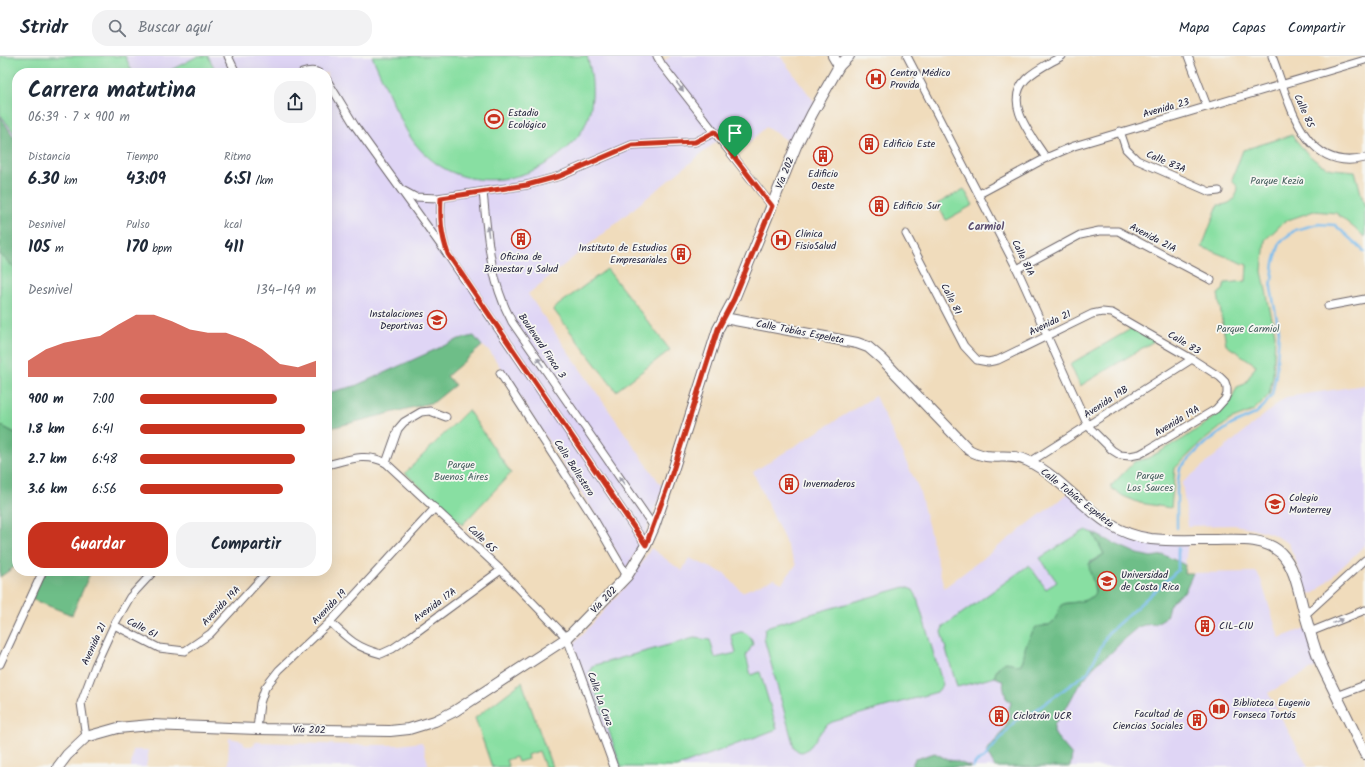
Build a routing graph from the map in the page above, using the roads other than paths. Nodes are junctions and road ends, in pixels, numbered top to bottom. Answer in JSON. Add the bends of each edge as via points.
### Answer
{"nodes":[{"id":1,"x":228,"y":56,"type":"edge"},
{"id":2,"x":657,"y":56,"type":"edge"},
{"id":3,"x":833,"y":56,"type":"edge"},
{"id":4,"x":849,"y":56,"type":"edge"},
{"id":5,"x":907,"y":56,"type":"edge"},
{"id":6,"x":1062,"y":56,"type":"edge"},
{"id":7,"x":1188,"y":56,"type":"edge"},
{"id":8,"x":1272,"y":56,"type":"edge"},
{"id":9,"x":1365,"y":60,"type":"edge"},
{"id":10,"x":839,"y":66,"type":"junction"},
{"id":11,"x":234,"y":68,"type":"edge"},
{"id":12,"x":1283,"y":84,"type":"junction"},
{"id":13,"x":332,"y":88,"type":"edge"},
{"id":14,"x":1207,"y":106,"type":"junction"},
{"id":15,"x":1120,"y":131,"type":"junction"},
{"id":16,"x":715,"y":132,"type":"junction"},
{"id":17,"x":1046,"y":158,"type":"junction"},
{"id":18,"x":1365,"y":158,"type":"edge"},
{"id":19,"x":402,"y":190,"type":"junction"},
{"id":20,"x":1219,"y":191,"type":"dead end"},
{"id":21,"x":483,"y":192,"type":"junction"},
{"id":22,"x":979,"y":194,"type":"junction"},
{"id":23,"x":441,"y":198,"type":"junction"},
{"id":24,"x":772,"y":206,"type":"junction"},
{"id":25,"x":906,"y":234,"type":"dead end"},
{"id":26,"x":448,"y":254,"type":"junction"},
{"id":27,"x":1017,"y":269,"type":"junction"},
{"id":28,"x":1211,"y":280,"type":"dead end"},
{"id":29,"x":1365,"y":299,"type":"edge"},
{"id":30,"x":1328,"y":306,"type":"dead end"},
{"id":31,"x":724,"y":318,"type":"junction"},
{"id":32,"x":1122,"y":318,"type":"joint"},
{"id":33,"x":1048,"y":334,"type":"junction"},
{"id":34,"x":1192,"y":359,"type":"junction"},
{"id":35,"x":988,"y":362,"type":"joint"},
{"id":36,"x":500,"y":373,"type":"dead end"},
{"id":37,"x":1227,"y":394,"type":"joint"},
{"id":38,"x":446,"y":417,"type":"dead end"},
{"id":39,"x":1088,"y":426,"type":"junction"},
{"id":40,"x":1130,"y":456,"type":"joint"},
{"id":41,"x":382,"y":461,"type":"junction"},
{"id":42,"x":1030,"y":462,"type":"junction"},
{"id":43,"x":332,"y":464,"type":"edge"},
{"id":44,"x":435,"y":508,"type":"junction"},
{"id":45,"x":654,"y":528,"type":"junction"},
{"id":46,"x":646,"y":545,"type":"junction"},
{"id":47,"x":1365,"y":560,"type":"edge"},
{"id":48,"x":501,"y":570,"type":"junction"},
{"id":49,"x":41,"y":576,"type":"edge"},
{"id":50,"x":149,"y":576,"type":"edge"},
{"id":51,"x":263,"y":576,"type":"edge"},
{"id":52,"x":627,"y":576,"type":"junction"},
{"id":53,"x":1365,"y":610,"type":"edge"},
{"id":54,"x":1305,"y":615,"type":"junction"},
{"id":55,"x":330,"y":622,"type":"junction"},
{"id":56,"x":114,"y":625,"type":"junction"},
{"id":57,"x":1310,"y":632,"type":"junction"},
{"id":58,"x":567,"y":638,"type":"junction"},
{"id":59,"x":9,"y":642,"type":"junction"},
{"id":60,"x":0,"y":643,"type":"edge"},
{"id":61,"x":185,"y":651,"type":"joint"},
{"id":62,"x":0,"y":664,"type":"edge"},
{"id":63,"x":1365,"y":685,"type":"edge"},
{"id":64,"x":1336,"y":696,"type":"junction"},
{"id":65,"x":258,"y":729,"type":"junction"},
{"id":66,"x":86,"y":737,"type":"junction"},
{"id":67,"x":1365,"y":753,"type":"edge"},
{"id":68,"x":58,"y":767,"type":"edge"},
{"id":69,"x":614,"y":767,"type":"edge"}],
"edges":[{"from":1,"to":11,"type":"street"},
{"from":2,"to":16,"type":"street","one_way":true},
{"from":3,"to":10,"type":"main road"},
{"from":4,"to":10,"type":"main road","name":"Vía 202"},
{"from":5,"to":22,"type":"street","name":"Calle 81A"},
{"from":6,"to":17,"type":"street","via":[[1025,80],[1017,95],[1016,104],[1020,115]]},
{"from":7,"to":14,"type":"street"},
{"from":8,"to":12,"type":"street","name":"Calle 85"},
{"from":9,"to":12,"type":"street","name":"Avenida 23"},
{"from":10,"to":24,"type":"main road","name":"Vía 202","via":[[804,128]]},
{"from":12,"to":14,"type":"street","name":"Avenida 23"},
{"from":12,"to":18,"type":"street","name":"Calle 85","via":[[1292,112],[1310,143],[1336,160],[1355,161]]},
{"from":13,"to":19,"type":"street","via":[[355,126]]},
{"from":14,"to":15,"type":"street","name":"Avenida 23"},
{"from":15,"to":17,"type":"street","name":"Avenida 23"},
{"from":15,"to":20,"type":"street","name":"Calle 83A","via":[[1126,149],[1137,160],[1210,192]]},
{"from":16,"to":21,"type":"street","via":[[695,142],[632,145],[560,176],[527,185]]},
{"from":16,"to":24,"type":"street"},
{"from":17,"to":22,"type":"street","name":"Avenida 23"},
{"from":19,"to":23,"type":"street","via":[[415,197]]},
{"from":19,"to":26,"type":"street"},
{"from":21,"to":23,"type":"street"},
{"from":45,"to":21,"type":"street","name":"Boulevard Finca 3","one_way":true,"via":[[512,322],[496,281]]},
{"from":22,"to":27,"type":"street","name":"Calle 81A"},
{"from":23,"to":26,"type":"street","via":[[441,231]]},
{"from":24,"to":31,"type":"main road","name":"Vía 202"},
{"from":25,"to":35,"type":"street","name":"Calle 81","via":[[964,346],[978,360]]},
{"from":26,"to":46,"type":"street"},
{"from":27,"to":28,"type":"street","name":"Avenida 21A","via":[[1080,235],[1118,231]]},
{"from":27,"to":33,"type":"street","name":"Calle 81A"},
{"from":29,"to":30,"type":"street"},
{"from":31,"to":42,"type":"main road","name":"Calle Tobías Espeleta","via":[[868,347],[969,450],[979,455],[1018,457]]},
{"from":31,"to":45,"type":"main road","name":"Vía 202","via":[[711,348]]},
{"from":32,"to":33,"type":"street","name":"Avenida 21","via":[[1107,312],[1092,314]]},
{"from":32,"to":34,"type":"street","name":"Calle 83"},
{"from":33,"to":35,"type":"street","name":"Avenida 21","via":[[998,360]]},
{"from":33,"to":39,"type":"street","name":"Calle 81A"},
{"from":34,"to":37,"type":"street","name":"Calle 83","via":[[1225,382]]},
{"from":34,"to":39,"type":"street","name":"Avenida 19B"},
{"from":36,"to":52,"type":"street","name":"Calle Ballestero","via":[[591,514]]},
{"from":37,"to":40,"type":"street","name":"Avenida 19A","via":[[1216,409],[1140,454]]},
{"from":38,"to":41,"type":"street","via":[[430,411],[421,412],[404,422]]},
{"from":39,"to":40,"type":"street","name":"Calle 81A","via":[[1112,450],[1120,455]]},
{"from":39,"to":42,"type":"street","name":"Avenida 19B"},
{"from":41,"to":43,"type":"street","via":[[362,456]]},
{"from":41,"to":44,"type":"street","name":"Calle 65"},
{"from":42,"to":54,"type":"main road","name":"Calle Tobías Espeleta","via":[[1096,515],[1119,530],[1151,538],[1238,539],[1270,546],[1281,553],[1292,572]]},
{"from":44,"to":48,"type":"street","name":"Calle 65"},
{"from":44,"to":55,"type":"street","name":"Avenida 19"},
{"from":45,"to":46,"type":"main road","name":"Vía 202"},
{"from":46,"to":52,"type":"main road","name":"Vía 202"},
{"from":47,"to":54,"type":"street"},
{"from":48,"to":55,"type":"street","name":"Avenida 17A","via":[[411,636],[380,654],[351,642]]},
{"from":48,"to":58,"type":"street","name":"Calle 65"},
{"from":49,"to":59,"type":"street"},
{"from":50,"to":56,"type":"street","name":"Avenida 21","via":[[130,597]]},
{"from":51,"to":61,"type":"street","name":"Avenida 19A","via":[[210,634]]},
{"from":52,"to":58,"type":"main road","name":"Vía 202"},
{"from":57,"to":53,"type":"street","one_way":true},
{"from":54,"to":57,"type":"main road","name":"Calle Tobías Espeleta"},
{"from":55,"to":65,"type":"street","name":"Avenida 19","via":[[279,670],[265,688],[260,703]]},
{"from":56,"to":61,"type":"street","name":"Calle 61","via":[[159,648]]},
{"from":56,"to":66,"type":"street","name":"Avenida 21","via":[[81,703]]},
{"from":57,"to":64,"type":"main road","name":"Calle Tobías Espeleta"},
{"from":58,"to":65,"type":"main road","name":"Vía 202","via":[[455,711],[435,721],[409,729]]},
{"from":58,"to":69,"type":"street","name":"Calle La Cruz"},
{"from":59,"to":60,"type":"street"},
{"from":59,"to":62,"type":"street"},
{"from":63,"to":64,"type":"street"},
{"from":64,"to":67,"type":"main road","name":"Calle Tobías Espeleta"},
{"from":65,"to":66,"type":"main road","name":"Vía 202","via":[[151,725],[118,728]]},
{"from":66,"to":68,"type":"main road","name":"Vía 202"}]}
